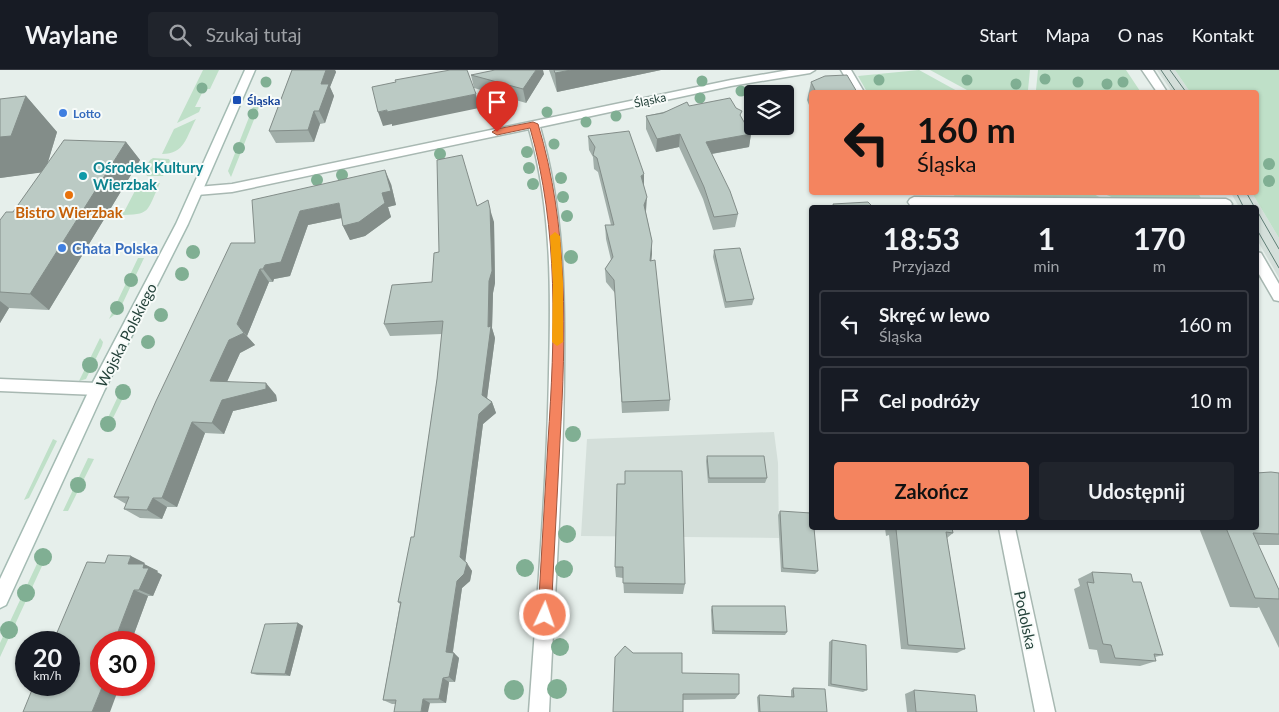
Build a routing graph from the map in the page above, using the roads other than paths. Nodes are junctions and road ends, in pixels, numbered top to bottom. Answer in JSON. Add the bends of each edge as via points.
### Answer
{"nodes":[{"id":1,"x":250,"y":70,"type":"edge"},
{"id":2,"x":810,"y":70,"type":"edge"},
{"id":3,"x":846,"y":70,"type":"edge"},
{"id":4,"x":1147,"y":70,"type":"edge"},
{"id":5,"x":858,"y":90,"type":"edge"},
{"id":6,"x":1161,"y":90,"type":"edge"},
{"id":7,"x":533,"y":124,"type":"junction"},
{"id":8,"x":197,"y":191,"type":"junction"},
{"id":9,"x":913,"y":201,"type":"edge"},
{"id":10,"x":1225,"y":201,"type":"edge"},
{"id":11,"x":1259,"y":262,"type":"edge"},
{"id":12,"x":1279,"y":296,"type":"edge"},
{"id":13,"x":0,"y":385,"type":"edge"},
{"id":14,"x":97,"y":389,"type":"junction"},
{"id":15,"x":1007,"y":530,"type":"edge"},
{"id":16,"x":0,"y":599,"type":"edge"},
{"id":17,"x":539,"y":712,"type":"edge"},
{"id":18,"x":1045,"y":712,"type":"edge"}],
"edges":[{"from":1,"to":8,"type":"street","name":"Wojska Polskiego"},
{"from":2,"to":7,"type":"street","name":"Śląska"},
{"from":3,"to":5,"type":"street"},
{"from":4,"to":6,"type":"street"},
{"from":7,"to":8,"type":"street","name":"Śląska","via":[[232,188]]},
{"from":7,"to":17,"type":"street","via":[[551,200],[558,283],[556,421]]},
{"from":8,"to":14,"type":"street","name":"Wojska Polskiego"},
{"from":9,"to":10,"type":"street"},
{"from":11,"to":12,"type":"street"},
{"from":13,"to":14,"type":"street"},
{"from":14,"to":16,"type":"street","name":"Wojska Polskiego"},
{"from":15,"to":18,"type":"street","name":"Podolska"}]}
